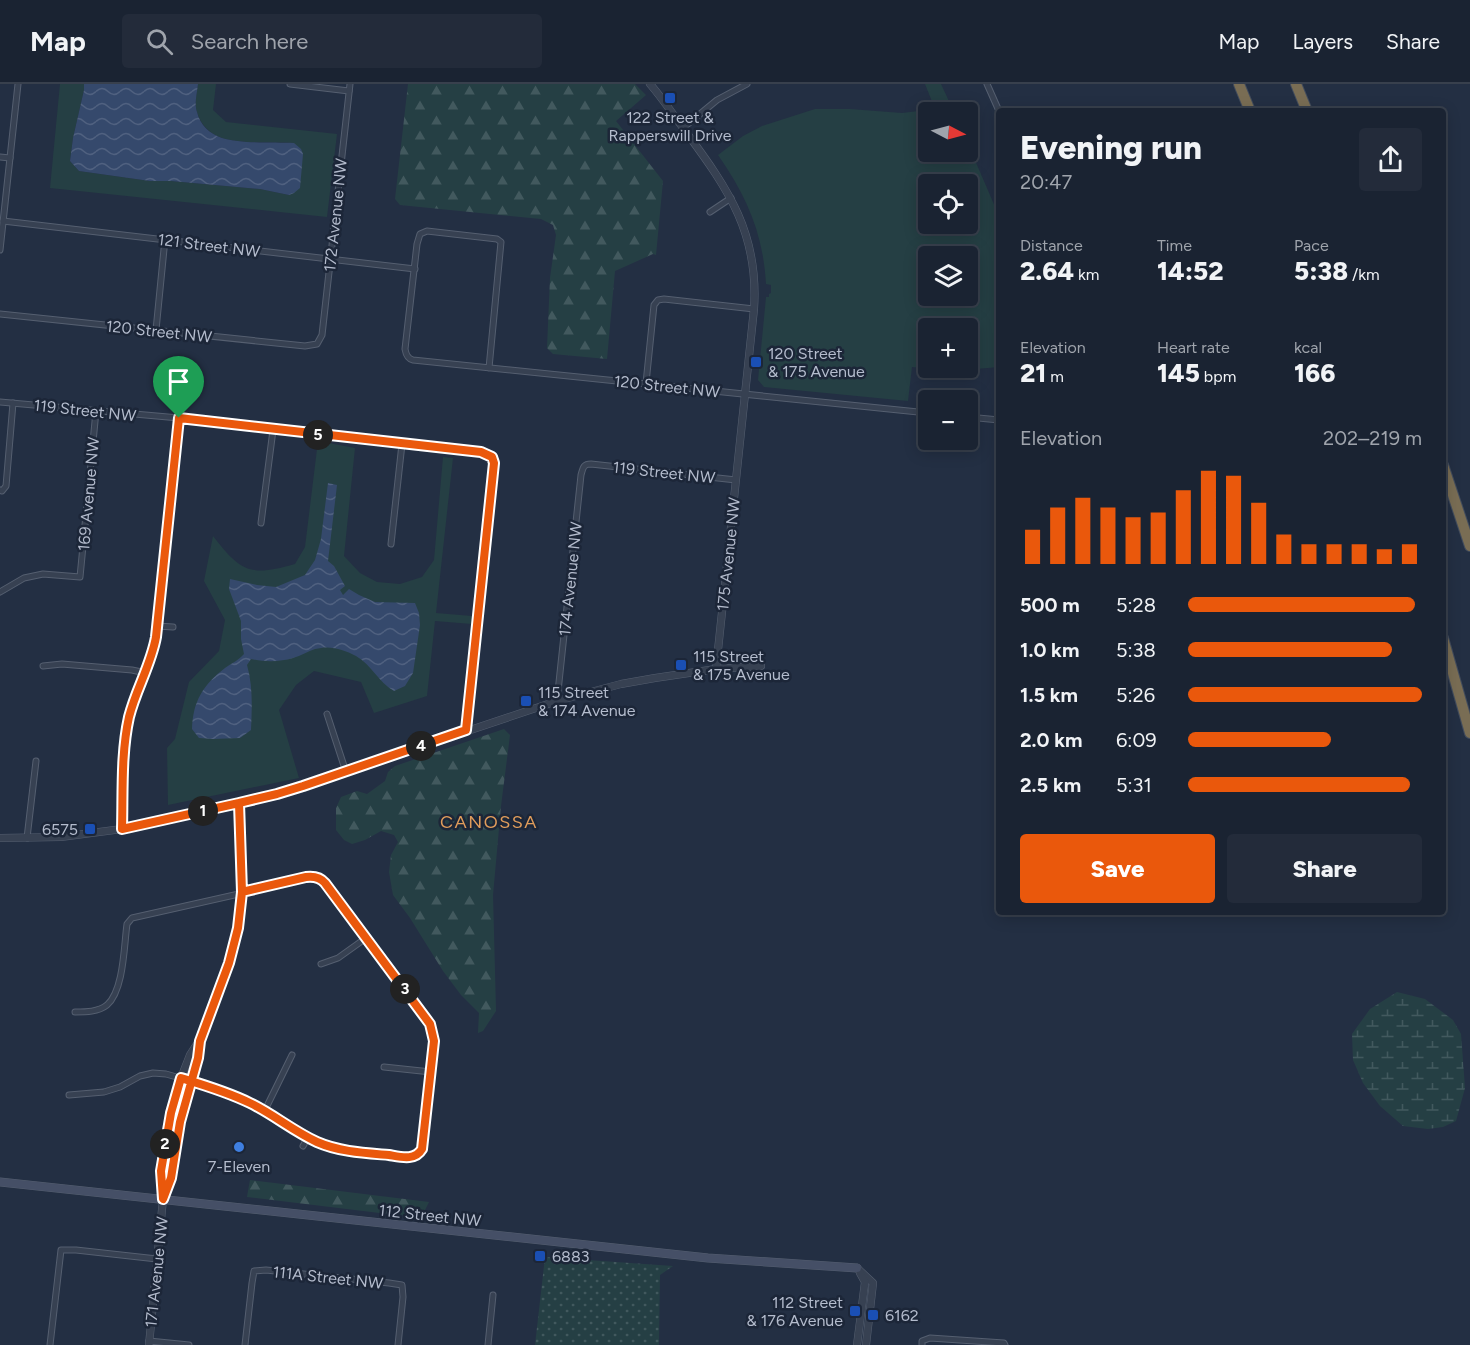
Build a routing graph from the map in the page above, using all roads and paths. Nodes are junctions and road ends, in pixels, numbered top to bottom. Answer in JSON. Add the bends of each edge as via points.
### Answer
{"nodes":[{"id":1,"x":18,"y":84,"type":"edge"},
{"id":2,"x":290,"y":84,"type":"edge"},
{"id":3,"x":350,"y":84,"type":"edge"},
{"id":4,"x":650,"y":84,"type":"edge"},
{"id":5,"x":747,"y":84,"type":"edge"},
{"id":6,"x":987,"y":84,"type":"edge"},
{"id":7,"x":1239,"y":84,"type":"edge"},
{"id":8,"x":1296,"y":84,"type":"edge"},
{"id":9,"x":349,"y":92,"type":"junction"},
{"id":10,"x":998,"y":108,"type":"edge"},
{"id":11,"x":1249,"y":108,"type":"edge"},
{"id":12,"x":1306,"y":108,"type":"edge"},
{"id":13,"x":683,"y":128,"type":"junction"},
{"id":14,"x":0,"y":157,"type":"edge"},
{"id":15,"x":10,"y":158,"type":"junction"},
{"id":16,"x":731,"y":198,"type":"junction"},
{"id":17,"x":710,"y":212,"type":"dead end"},
{"id":18,"x":3,"y":221,"type":"junction"},
{"id":19,"x":165,"y":239,"type":"junction"},
{"id":20,"x":0,"y":250,"type":"edge"},
{"id":21,"x":330,"y":260,"type":"junction"},
{"id":22,"x":415,"y":269,"type":"junction"},
{"id":23,"x":754,"y":309,"type":"junction"},
{"id":24,"x":0,"y":314,"type":"edge"},
{"id":25,"x":156,"y":330,"type":"junction"},
{"id":26,"x":317,"y":344,"type":"joint"},
{"id":27,"x":489,"y":368,"type":"junction"},
{"id":28,"x":646,"y":383,"type":"junction"},
{"id":29,"x":745,"y":395,"type":"junction"},
{"id":30,"x":0,"y":402,"type":"edge"},
{"id":31,"x":13,"y":402,"type":"junction"},
{"id":32,"x":96,"y":411,"type":"junction"},
{"id":33,"x":918,"y":411,"type":"edge"},
{"id":34,"x":179,"y":418,"type":"junction"},
{"id":35,"x":978,"y":418,"type":"edge"},
{"id":36,"x":996,"y":420,"type":"edge"},
{"id":37,"x":273,"y":430,"type":"junction"},
{"id":38,"x":402,"y":444,"type":"junction"},
{"id":39,"x":591,"y":464,"type":"joint"},
{"id":40,"x":1446,"y":474,"type":"edge"},
{"id":41,"x":736,"y":480,"type":"junction"},
{"id":42,"x":1,"y":490,"type":"edge"},
{"id":43,"x":261,"y":524,"type":"dead end"},
{"id":44,"x":391,"y":544,"type":"dead end"},
{"id":45,"x":1470,"y":546,"type":"edge"},
{"id":46,"x":0,"y":592,"type":"edge"},
{"id":47,"x":157,"y":626,"type":"junction"},
{"id":48,"x":173,"y":627,"type":"dead end"},
{"id":49,"x":1446,"y":649,"type":"edge"},
{"id":50,"x":43,"y":666,"type":"dead end"},
{"id":51,"x":761,"y":666,"type":"dead end"},
{"id":52,"x":716,"y":669,"type":"junction"},
{"id":53,"x":146,"y":673,"type":"junction"},
{"id":54,"x":557,"y":701,"type":"junction"},
{"id":55,"x":327,"y":714,"type":"dead end"},
{"id":56,"x":466,"y":730,"type":"junction"},
{"id":57,"x":1470,"y":733,"type":"edge"},
{"id":58,"x":36,"y":761,"type":"dead end"},
{"id":59,"x":346,"y":772,"type":"junction"},
{"id":60,"x":239,"y":803,"type":"junction"},
{"id":61,"x":122,"y":829,"type":"junction"},
{"id":62,"x":0,"y":838,"type":"edge"},
{"id":63,"x":27,"y":838,"type":"junction"},
{"id":64,"x":242,"y":892,"type":"junction"},
{"id":65,"x":366,"y":938,"type":"junction"},
{"id":66,"x":321,"y":964,"type":"dead end"},
{"id":67,"x":75,"y":1012,"type":"dead end"},
{"id":68,"x":200,"y":1041,"type":"junction"},
{"id":69,"x":292,"y":1055,"type":"dead end"},
{"id":70,"x":384,"y":1066,"type":"dead end"},
{"id":71,"x":431,"y":1072,"type":"junction"},
{"id":72,"x":181,"y":1078,"type":"junction"},
{"id":73,"x":191,"y":1081,"type":"junction"},
{"id":74,"x":69,"y":1095,"type":"dead end"},
{"id":75,"x":265,"y":1110,"type":"junction"},
{"id":76,"x":308,"y":1137,"type":"junction"},
{"id":77,"x":303,"y":1146,"type":"dead end"},
{"id":78,"x":0,"y":1182,"type":"edge"},
{"id":79,"x":163,"y":1199,"type":"junction"},
{"id":80,"x":157,"y":1259,"type":"junction"},
{"id":81,"x":857,"y":1268,"type":"junction"},
{"id":82,"x":494,"y":1295,"type":"dead end"},
{"id":83,"x":149,"y":1343,"type":"edge"},
{"id":84,"x":51,"y":1345,"type":"edge"},
{"id":85,"x":189,"y":1345,"type":"edge"},
{"id":86,"x":245,"y":1345,"type":"edge"},
{"id":87,"x":398,"y":1345,"type":"edge"},
{"id":88,"x":488,"y":1345,"type":"edge"},
{"id":89,"x":857,"y":1345,"type":"edge"},
{"id":90,"x":866,"y":1345,"type":"edge"},
{"id":91,"x":922,"y":1345,"type":"edge"},
{"id":92,"x":1005,"y":1345,"type":"edge"}],
"edges":[{"from":1,"to":15,"type":"street"},
{"from":2,"to":9,"type":"street"},
{"from":3,"to":9,"type":"street","name":"172 Avenue NW"},
{"from":4,"to":13,"type":"street","name":"175 Avenue NW"},
{"from":5,"to":13,"type":"street","via":[[717,100]]},
{"from":6,"to":10,"type":"street"},
{"from":7,"to":11,"type":"highway"},
{"from":8,"to":12,"type":"highway"},
{"from":9,"to":21,"type":"street","name":"172 Avenue NW"},
{"from":13,"to":16,"type":"street","name":"175 Avenue NW"},
{"from":14,"to":15,"type":"street"},
{"from":15,"to":18,"type":"street"},
{"from":16,"to":17,"type":"street"},
{"from":16,"to":23,"type":"street","name":"175 Avenue NW","via":[[752,258]]},
{"from":18,"to":19,"type":"street","name":"121 Street NW"},
{"from":18,"to":20,"type":"street"},
{"from":19,"to":21,"type":"street","name":"121 Street NW"},
{"from":19,"to":25,"type":"street"},
{"from":21,"to":22,"type":"street","name":"121 Street NW"},
{"from":21,"to":26,"type":"street","name":"172 Avenue NW","via":[[322,335]]},
{"from":22,"to":27,"type":"street","name":"120 Street NW","via":[[407,356]]},
{"from":22,"to":27,"type":"street","via":[[420,234],[427,231],[501,242]]},
{"from":23,"to":28,"type":"street","via":[[658,300],[654,305]]},
{"from":23,"to":29,"type":"street","name":"175 Avenue NW"},
{"from":24,"to":25,"type":"street","name":"120 Street NW"},
{"from":25,"to":26,"type":"street","name":"120 Street NW","via":[[305,346]]},
{"from":27,"to":28,"type":"street","name":"120 Street NW"},
{"from":28,"to":29,"type":"street","name":"120 Street NW"},
{"from":29,"to":33,"type":"street","name":"120 Street NW"},
{"from":29,"to":41,"type":"street","name":"175 Avenue NW"},
{"from":30,"to":31,"type":"street","name":"119 Street NW"},
{"from":31,"to":32,"type":"street","name":"119 Street NW"},
{"from":31,"to":42,"type":"street","via":[[6,486]]},
{"from":32,"to":34,"type":"street","name":"119 Street NW"},
{"from":32,"to":46,"type":"street","name":"169 Avenue NW","via":[[80,577],[43,574],[24,578]]},
{"from":34,"to":37,"type":"street","name":"119 Street NW"},
{"from":34,"to":47,"type":"street"},
{"from":35,"to":36,"type":"street"},
{"from":37,"to":38,"type":"street","name":"119 Street NW"},
{"from":37,"to":43,"type":"street"},
{"from":38,"to":44,"type":"street"},
{"from":38,"to":56,"type":"street","name":"119 Street NW","via":[[481,452],[492,457],[494,463]]},
{"from":39,"to":41,"type":"street","name":"119 Street NW"},
{"from":39,"to":54,"type":"street","name":"174 Avenue NW","via":[[583,466],[581,475]]},
{"from":40,"to":45,"type":"highway"},
{"from":41,"to":52,"type":"street","name":"175 Avenue NW"},
{"from":47,"to":48,"type":"street"},
{"from":47,"to":53,"type":"street"},
{"from":49,"to":57,"type":"highway"},
{"from":50,"to":53,"type":"street","via":[[62,664]]},
{"from":51,"to":52,"type":"street"},
{"from":52,"to":54,"type":"street","via":[[621,684]]},
{"from":53,"to":61,"type":"street","via":[[127,732]]},
{"from":54,"to":56,"type":"street"},
{"from":55,"to":59,"type":"street"},
{"from":56,"to":59,"type":"street"},
{"from":58,"to":63,"type":"street"},
{"from":59,"to":60,"type":"street"},
{"from":60,"to":61,"type":"street"},
{"from":60,"to":64,"type":"street","name":"171 Avenue NW"},
{"from":61,"to":63,"type":"street"},
{"from":62,"to":63,"type":"street"},
{"from":64,"to":65,"type":"street","via":[[317,877]]},
{"from":64,"to":67,"type":"street","via":[[132,918],[127,924],[121,973],[112,998],[99,1009]]},
{"from":64,"to":68,"type":"street","name":"171 Avenue NW","via":[[234,945]]},
{"from":65,"to":66,"type":"street","via":[[338,958]]},
{"from":65,"to":71,"type":"street","via":[[430,1024],[434,1041]]},
{"from":68,"to":72,"type":"street","name":"171 Avenue NW"},
{"from":68,"to":73,"type":"street","name":"171 Avenue NW"},
{"from":69,"to":75,"type":"street"},
{"from":70,"to":71,"type":"street"},
{"from":71,"to":76,"type":"street","via":[[419,1154],[410,1157],[347,1151]]},
{"from":72,"to":73,"type":"street"},
{"from":72,"to":74,"type":"street","via":[[146,1074],[109,1091]]},
{"from":72,"to":79,"type":"street","name":"171 Avenue NW","via":[[161,1171]]},
{"from":73,"to":75,"type":"street"},
{"from":73,"to":79,"type":"street","name":"171 Avenue NW"},
{"from":75,"to":76,"type":"street"},
{"from":76,"to":77,"type":"street"},
{"from":78,"to":79,"type":"main road","name":"112 Street NW"},
{"from":79,"to":80,"type":"street","name":"171 Avenue NW"},
{"from":79,"to":81,"type":"main road","name":"112 Street NW","via":[[708,1258]]},
{"from":80,"to":83,"type":"street","name":"171 Avenue NW"},
{"from":80,"to":84,"type":"street","via":[[61,1250]]},
{"from":81,"to":89,"type":"street","via":[[865,1282]]},
{"from":81,"to":90,"type":"street","via":[[873,1283]]},
{"from":82,"to":88,"type":"street"},
{"from":83,"to":85,"type":"street"},
{"from":86,"to":87,"type":"street","name":"111A Street NW","via":[[255,1271],[266,1270],[402,1286]]},
{"from":91,"to":92,"type":"street","via":[[922,1341],[930,1338]]}]}
